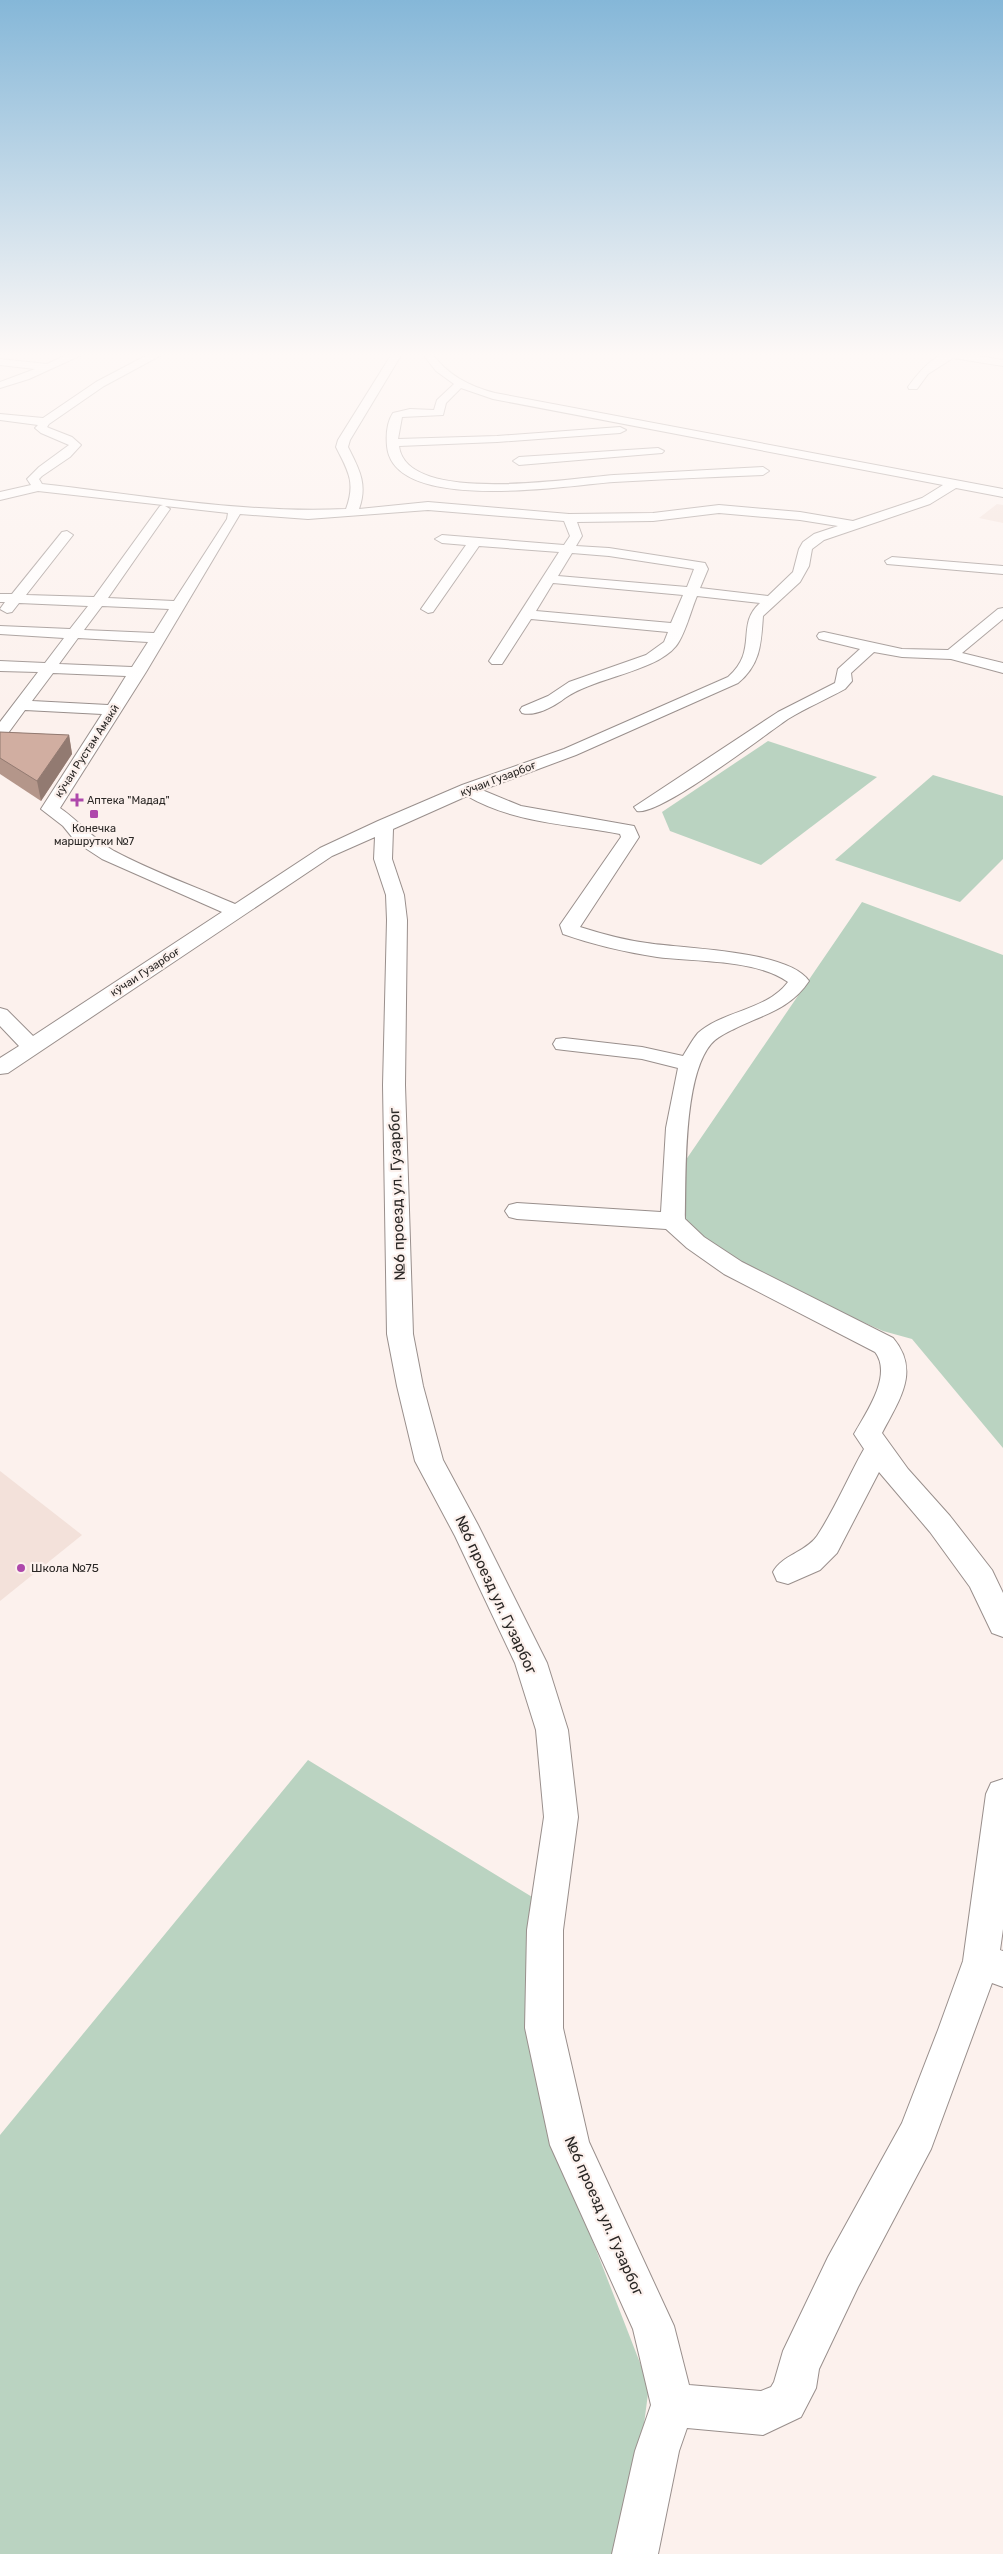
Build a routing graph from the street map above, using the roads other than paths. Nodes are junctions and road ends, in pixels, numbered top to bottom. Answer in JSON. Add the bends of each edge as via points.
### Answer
{"nodes":[{"id":1,"x":39,"y":471,"type":"edge"},
{"id":2,"x":354,"y":471,"type":"edge"},
{"id":3,"x":408,"y":471,"type":"edge"},
{"id":4,"x":672,"y":471,"type":"edge"},
{"id":5,"x":759,"y":471,"type":"edge"},
{"id":6,"x":883,"y":471,"type":"edge"},
{"id":7,"x":675,"y":475,"type":"junction"},
{"id":8,"x":953,"y":484,"type":"junction"},
{"id":9,"x":38,"y":488,"type":"junction"},
{"id":10,"x":696,"y":488,"type":"dead end"},
{"id":11,"x":1003,"y":493,"type":"edge"},
{"id":12,"x":0,"y":496,"type":"edge"},
{"id":13,"x":152,"y":500,"type":"junction"},
{"id":14,"x":164,"y":509,"type":"junction"},
{"id":15,"x":235,"y":511,"type":"junction"},
{"id":16,"x":351,"y":513,"type":"junction"},
{"id":17,"x":569,"y":518,"type":"junction"},
{"id":18,"x":855,"y":526,"type":"junction"},
{"id":19,"x":67,"y":535,"type":"dead end"},
{"id":20,"x":442,"y":539,"type":"dead end"},
{"id":21,"x":475,"y":542,"type":"junction"},
{"id":22,"x":568,"y":548,"type":"junction"},
{"id":23,"x":892,"y":561,"type":"dead end"},
{"id":24,"x":1003,"y":570,"type":"edge"},
{"id":25,"x":549,"y":579,"type":"junction"},
{"id":26,"x":690,"y":592,"type":"junction"},
{"id":27,"x":0,"y":598,"type":"edge"},
{"id":28,"x":15,"y":599,"type":"junction"},
{"id":29,"x":773,"y":601,"type":"junction"},
{"id":30,"x":98,"y":603,"type":"junction"},
{"id":31,"x":179,"y":605,"type":"junction"},
{"id":32,"x":428,"y":610,"type":"dead end"},
{"id":33,"x":1003,"y":612,"type":"edge"},
{"id":34,"x":527,"y":614,"type":"junction"},
{"id":35,"x":1,"y":620,"type":"edge"},
{"id":36,"x":676,"y":628,"type":"junction"},
{"id":37,"x":72,"y":634,"type":"junction"},
{"id":38,"x":824,"y":636,"type":"dead end"},
{"id":39,"x":159,"y":638,"type":"junction"},
{"id":40,"x":871,"y":647,"type":"junction"},
{"id":41,"x":951,"y":655,"type":"junction"},
{"id":42,"x":497,"y":660,"type":"dead end"},
{"id":43,"x":0,"y":666,"type":"edge"},
{"id":44,"x":49,"y":668,"type":"junction"},
{"id":45,"x":1003,"y":668,"type":"edge"},
{"id":46,"x":138,"y":672,"type":"junction"},
{"id":47,"x":21,"y":705,"type":"junction"},
{"id":48,"x":114,"y":710,"type":"junction"},
{"id":49,"x":528,"y":710,"type":"dead end"},
{"id":50,"x":0,"y":733,"type":"edge"},
{"id":51,"x":468,"y":790,"type":"junction"},
{"id":52,"x":643,"y":807,"type":"dead end"},
{"id":53,"x":384,"y":826,"type":"junction"},
{"id":54,"x":236,"y":911,"type":"junction"},
{"id":55,"x":0,"y":1014,"type":"edge"},
{"id":56,"x":564,"y":1044,"type":"dead end"},
{"id":57,"x":31,"y":1046,"type":"junction"},
{"id":58,"x":691,"y":1064,"type":"junction"},
{"id":59,"x":0,"y":1068,"type":"edge"},
{"id":60,"x":516,"y":1211,"type":"dead end"},
{"id":61,"x":673,"y":1221,"type":"junction"},
{"id":62,"x":878,"y":1448,"type":"junction"},
{"id":63,"x":788,"y":1572,"type":"dead end"},
{"id":64,"x":1003,"y":1624,"type":"edge"},
{"id":65,"x":1003,"y":1794,"type":"edge"},
{"id":66,"x":992,"y":1965,"type":"edge"},
{"id":67,"x":673,"y":2405,"type":"junction"},
{"id":68,"x":635,"y":2554,"type":"edge"}],
"edges":[{"from":1,"to":9,"type":"street","via":[[33,479]]},
{"from":2,"to":16,"type":"street","via":[[359,480]]},
{"from":3,"to":7,"type":"street","via":[[429,481],[451,484],[535,486]]},
{"from":4,"to":7,"type":"street"},
{"from":5,"to":7,"type":"street"},
{"from":6,"to":8,"type":"street"},
{"from":7,"to":10,"type":"street"},
{"from":8,"to":11,"type":"street"},
{"from":8,"to":18,"type":"street","name":"кӯчаи Гузарбоғ","via":[[926,501]]},
{"from":9,"to":12,"type":"street"},
{"from":9,"to":13,"type":"street"},
{"from":13,"to":14,"type":"street","via":[[144,508]]},
{"from":13,"to":15,"type":"street"},
{"from":14,"to":15,"type":"street"},
{"from":14,"to":30,"type":"street"},
{"from":15,"to":16,"type":"street"},
{"from":15,"to":31,"type":"street","name":"кӯчаи Рустам Амакӣ"},
{"from":16,"to":17,"type":"street","via":[[428,506]]},
{"from":17,"to":18,"type":"street","via":[[653,517],[717,503]]},
{"from":17,"to":22,"type":"street","via":[[576,536]]},
{"from":18,"to":29,"type":"street","name":"кӯчаи Гузарбоғ","via":[[807,545],[802,570]]},
{"from":19,"to":28,"type":"street"},
{"from":20,"to":21,"type":"street"},
{"from":21,"to":22,"type":"street"},
{"from":21,"to":32,"type":"street"},
{"from":22,"to":25,"type":"street"},
{"from":22,"to":26,"type":"street","via":[[696,565],[701,569]]},
{"from":23,"to":24,"type":"street"},
{"from":25,"to":26,"type":"street"},
{"from":25,"to":34,"type":"street"},
{"from":26,"to":29,"type":"street"},
{"from":26,"to":36,"type":"street"},
{"from":27,"to":28,"type":"street"},
{"from":28,"to":30,"type":"street"},
{"from":28,"to":35,"type":"street"},
{"from":29,"to":51,"type":"street","name":"кӯчаи Гузарбоғ","via":[[756,615],[752,657],[748,667],[732,680],[570,752]]},
{"from":30,"to":31,"type":"street"},
{"from":30,"to":37,"type":"street"},
{"from":31,"to":39,"type":"street","name":"кӯчаи Рустам Амакӣ"},
{"from":33,"to":41,"type":"street"},
{"from":34,"to":36,"type":"street"},
{"from":34,"to":42,"type":"street"},
{"from":35,"to":37,"type":"street"},
{"from":36,"to":49,"type":"street","via":[[670,644],[651,658],[574,685],[554,699]]},
{"from":37,"to":39,"type":"street"},
{"from":37,"to":44,"type":"street"},
{"from":38,"to":40,"type":"street"},
{"from":39,"to":46,"type":"street","name":"кӯчаи Рустам Амакӣ"},
{"from":40,"to":41,"type":"street","via":[[915,654]]},
{"from":40,"to":52,"type":"street","via":[[843,672],[844,681],[840,686],[784,715],[688,781]]},
{"from":41,"to":45,"type":"street"},
{"from":43,"to":44,"type":"street"},
{"from":44,"to":46,"type":"street"},
{"from":44,"to":47,"type":"street"},
{"from":46,"to":48,"type":"street","name":"кӯчаи Рустам Амакӣ"},
{"from":47,"to":48,"type":"street"},
{"from":47,"to":50,"type":"street"},
{"from":48,"to":54,"type":"street","name":"кӯчаи Рустам Амакӣ","via":[[50,809],[69,822],[82,838],[108,855]]},
{"from":51,"to":53,"type":"street","name":"кӯчаи Гузарбоғ"},
{"from":51,"to":58,"type":"street","via":[[501,808],[521,814],[628,830],[630,837],[570,925],[570,930],[657,951],[765,966],[787,972],[800,981],[778,1002],[710,1035]]},
{"from":53,"to":54,"type":"street","name":"кӯчаи Гузарбоғ","via":[[326,852]]},
{"from":53,"to":67,"type":"street","name":"№6 проезд ул. Гузарбог","via":[[383,859],[395,895],[397,920],[394,1094],[400,1334],[429,1461],[531,1663],[552,1730],[561,1817],[545,1930],[544,2028],[570,2145],[653,2326]]},
{"from":54,"to":57,"type":"street","name":"кӯчаи Гузарбоғ"},
{"from":55,"to":57,"type":"street"},
{"from":56,"to":58,"type":"street","via":[[642,1053]]},
{"from":57,"to":59,"type":"street","name":"кӯчаи Гузарбоғ"},
{"from":58,"to":61,"type":"street","via":[[683,1083]]},
{"from":60,"to":61,"type":"street"},
{"from":61,"to":62,"type":"street","via":[[689,1240],[713,1257],[801,1305],[884,1344],[893,1352],[894,1377],[868,1434]]},
{"from":62,"to":63,"type":"street","via":[[827,1545],[810,1561]]},
{"from":62,"to":64,"type":"street","via":[[981,1579]]},
{"from":65,"to":66,"type":"street"},
{"from":66,"to":67,"type":"street","via":[[917,2135],[843,2272],[798,2366],[794,2388],[786,2402],[762,2413]]},
{"from":67,"to":68,"type":"street","via":[[657,2451]]}]}
